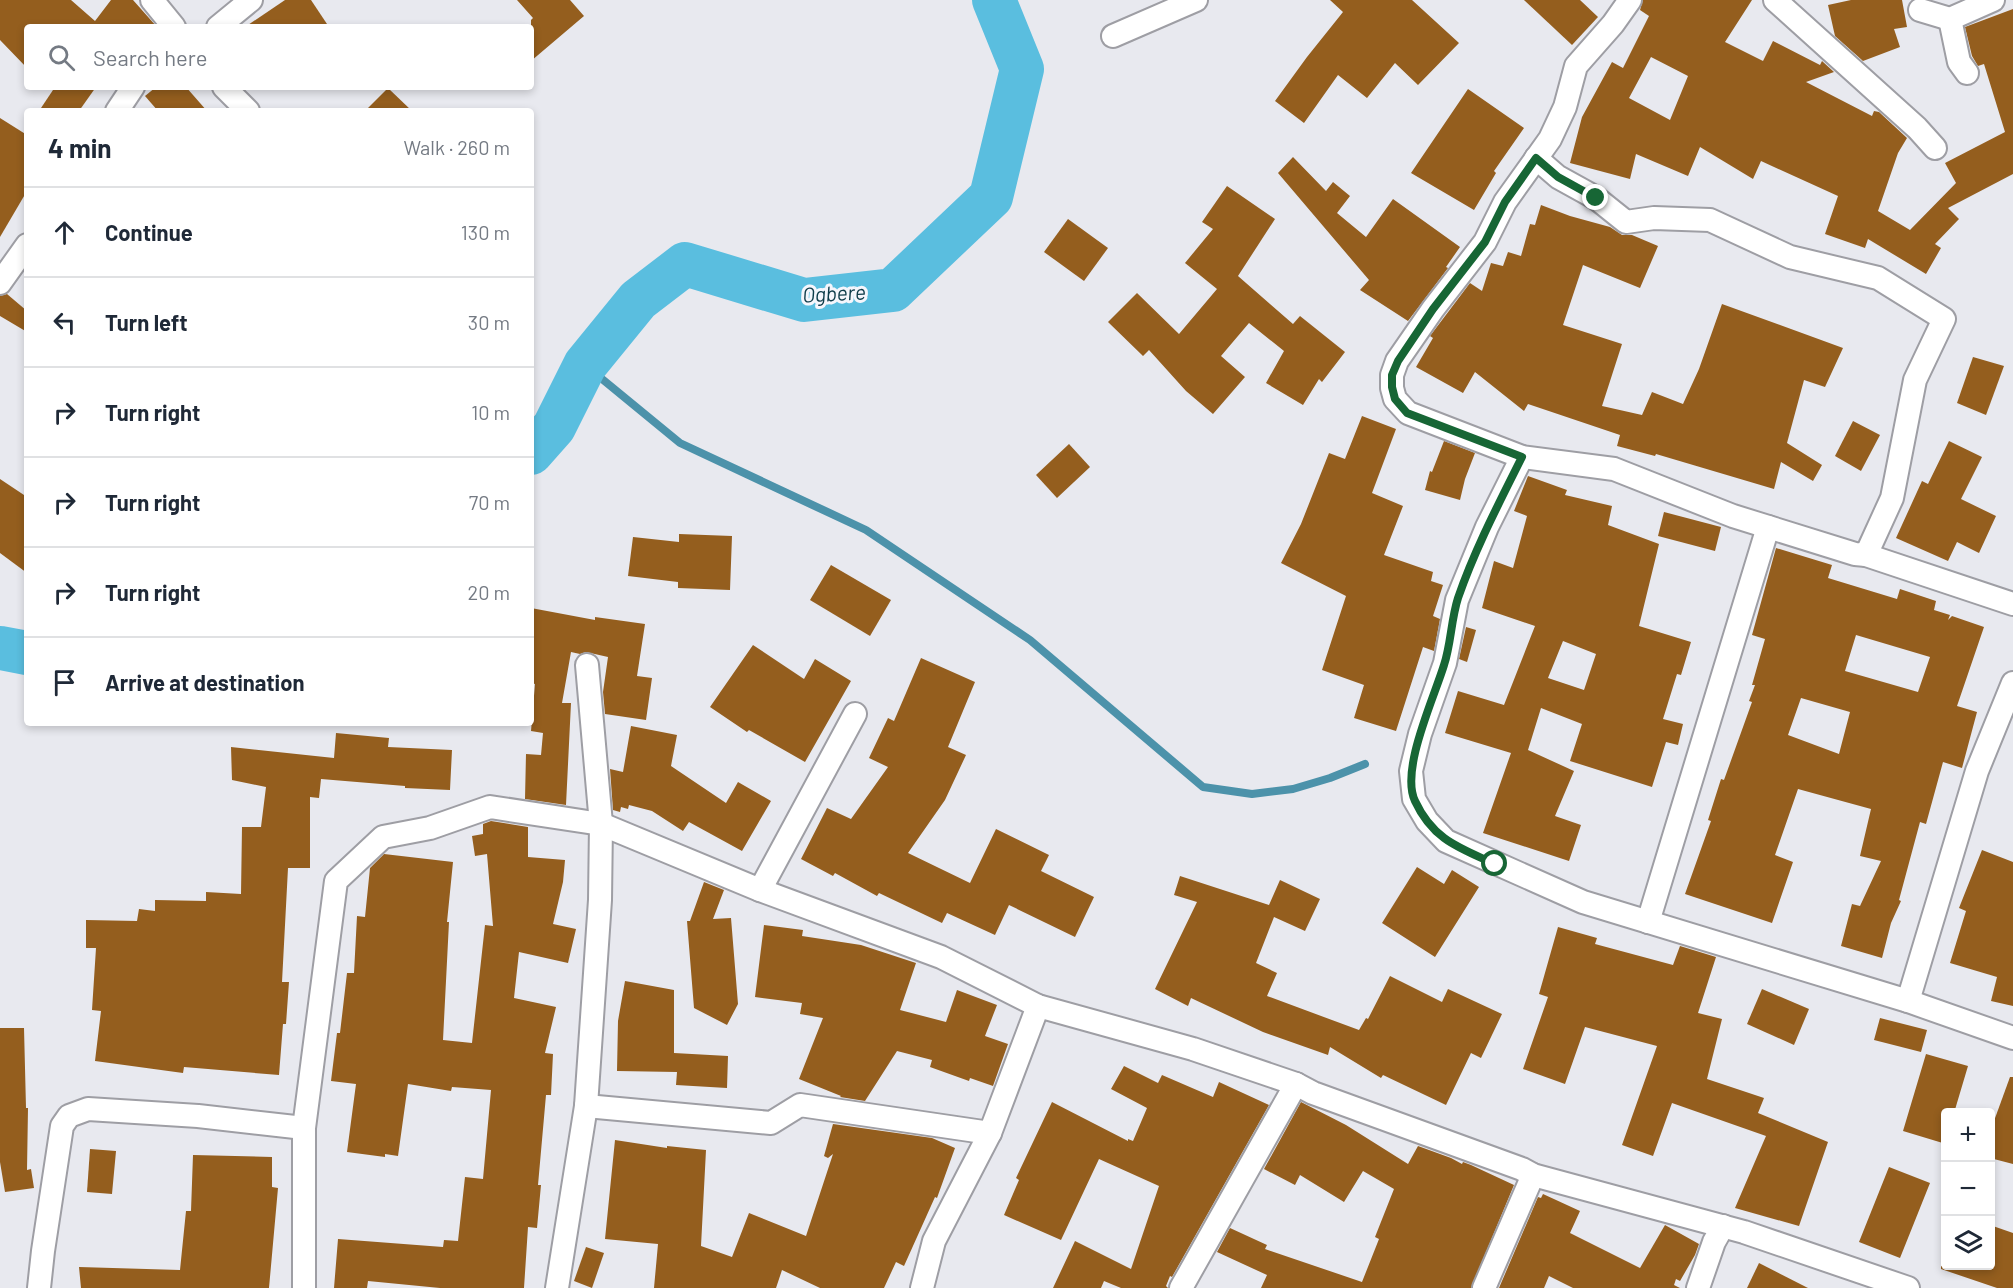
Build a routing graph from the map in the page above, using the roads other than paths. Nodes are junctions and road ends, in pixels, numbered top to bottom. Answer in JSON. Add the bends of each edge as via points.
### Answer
{"nodes":[{"id":1,"x":152,"y":0,"type":"edge"},
{"id":2,"x":251,"y":0,"type":"edge"},
{"id":3,"x":1196,"y":0,"type":"edge"},
{"id":4,"x":1629,"y":0,"type":"edge"},
{"id":5,"x":1775,"y":0,"type":"edge"},
{"id":6,"x":1993,"y":0,"type":"edge"},
{"id":7,"x":1920,"y":10,"type":"dead end"},
{"id":8,"x":1950,"y":19,"type":"junction"},
{"id":9,"x":171,"y":24,"type":"edge"},
{"id":10,"x":222,"y":24,"type":"edge"},
{"id":11,"x":1113,"y":36,"type":"dead end"},
{"id":12,"x":1967,"y":73,"type":"dead end"},
{"id":13,"x":131,"y":90,"type":"edge"},
{"id":14,"x":227,"y":90,"type":"edge"},
{"id":15,"x":119,"y":108,"type":"edge"},
{"id":16,"x":245,"y":108,"type":"edge"},
{"id":17,"x":1935,"y":148,"type":"dead end"},
{"id":18,"x":1536,"y":158,"type":"junction"},
{"id":19,"x":24,"y":249,"type":"edge"},
{"id":20,"x":0,"y":283,"type":"edge"},
{"id":21,"x":1522,"y":457,"type":"junction"},
{"id":22,"x":1768,"y":527,"type":"junction"},
{"id":23,"x":1866,"y":555,"type":"junction"},
{"id":24,"x":2013,"y":604,"type":"edge"},
{"id":25,"x":588,"y":665,"type":"dead end"},
{"id":26,"x":2013,"y":684,"type":"edge"},
{"id":27,"x":855,"y":714,"type":"dead end"},
{"id":28,"x":601,"y":824,"type":"junction"},
{"id":29,"x":760,"y":890,"type":"junction"},
{"id":30,"x":1648,"y":922,"type":"junction"},
{"id":31,"x":1908,"y":1000,"type":"junction"},
{"id":32,"x":1038,"y":1006,"type":"junction"},
{"id":33,"x":2013,"y":1038,"type":"edge"},
{"id":34,"x":1296,"y":1084,"type":"junction"},
{"id":35,"x":586,"y":1106,"type":"junction"},
{"id":36,"x":304,"y":1128,"type":"junction"},
{"id":37,"x":990,"y":1133,"type":"junction"},
{"id":38,"x":1533,"y":1175,"type":"junction"},
{"id":39,"x":1723,"y":1226,"type":"junction"},
{"id":40,"x":926,"y":1287,"type":"edge"},
{"id":41,"x":39,"y":1288,"type":"edge"},
{"id":42,"x":304,"y":1288,"type":"edge"},
{"id":43,"x":557,"y":1288,"type":"edge"},
{"id":44,"x":1181,"y":1288,"type":"edge"},
{"id":45,"x":1484,"y":1288,"type":"edge"},
{"id":46,"x":1698,"y":1288,"type":"edge"},
{"id":47,"x":1908,"y":1288,"type":"edge"}],
"edges":[{"from":1,"to":9,"type":"street"},
{"from":2,"to":10,"type":"street"},
{"from":3,"to":11,"type":"street"},
{"from":4,"to":18,"type":"street","via":[[1576,66],[1565,107]]},
{"from":5,"to":17,"type":"street"},
{"from":6,"to":8,"type":"street"},
{"from":7,"to":8,"type":"street"},
{"from":8,"to":12,"type":"street","via":[[1959,62]]},
{"from":13,"to":15,"type":"street"},
{"from":14,"to":16,"type":"street"},
{"from":18,"to":21,"type":"street","via":[[1505,202],[1485,242],[1433,309],[1392,375],[1395,399],[1407,413]]},
{"from":18,"to":23,"type":"street","via":[[1626,222],[1654,218],[1710,220],[1790,257],[1878,279],[1944,320],[1915,380],[1892,498]]},
{"from":19,"to":20,"type":"street"},
{"from":21,"to":22,"type":"street","via":[[1614,469]]},
{"from":21,"to":30,"type":"street","via":[[1457,600],[1445,663],[1420,734],[1412,771],[1414,799],[1446,841],[1583,902]]},
{"from":22,"to":23,"type":"street"},
{"from":22,"to":30,"type":"street"},
{"from":23,"to":24,"type":"street"},
{"from":25,"to":28,"type":"street"},
{"from":26,"to":31,"type":"street","via":[[1977,771]]},
{"from":27,"to":29,"type":"street"},
{"from":28,"to":29,"type":"street"},
{"from":28,"to":35,"type":"street","via":[[600,900]]},
{"from":28,"to":36,"type":"street","via":[[490,807],[430,828],[384,837],[336,881]]},
{"from":29,"to":32,"type":"street","via":[[941,957]]},
{"from":30,"to":31,"type":"street"},
{"from":31,"to":33,"type":"street"},
{"from":32,"to":34,"type":"street","via":[[1193,1049]]},
{"from":32,"to":37,"type":"street"},
{"from":34,"to":38,"type":"street"},
{"from":34,"to":44,"type":"street"},
{"from":35,"to":37,"type":"street","via":[[771,1123],[800,1105]]},
{"from":35,"to":43,"type":"street"},
{"from":36,"to":41,"type":"street","via":[[88,1109],[69,1116],[62,1126]]},
{"from":36,"to":42,"type":"street"},
{"from":37,"to":40,"type":"street","via":[[934,1240]]},
{"from":38,"to":39,"type":"street"},
{"from":38,"to":45,"type":"street"},
{"from":39,"to":46,"type":"street"},
{"from":39,"to":47,"type":"street"}]}
